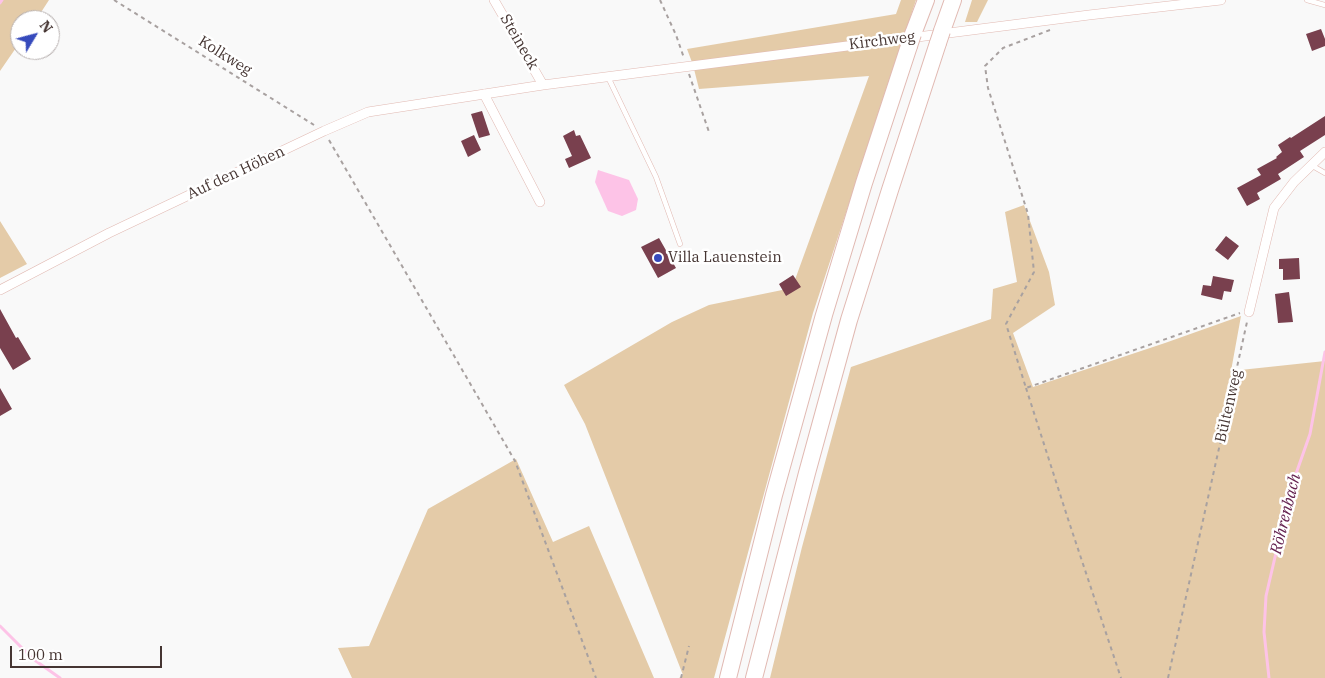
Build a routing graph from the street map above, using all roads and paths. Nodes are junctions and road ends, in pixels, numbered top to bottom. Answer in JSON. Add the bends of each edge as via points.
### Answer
{"nodes":[{"id":1,"x":114,"y":0,"type":"edge"},
{"id":2,"x":494,"y":0,"type":"edge"},
{"id":3,"x":926,"y":0,"type":"edge"},
{"id":4,"x":952,"y":0,"type":"edge"},
{"id":5,"x":1221,"y":0,"type":"edge"},
{"id":6,"x":1307,"y":0,"type":"edge"},
{"id":7,"x":1325,"y":5,"type":"edge"},
{"id":8,"x":1055,"y":28,"type":"dead end"},
{"id":9,"x":608,"y":76,"type":"junction"},
{"id":10,"x":543,"y":85,"type":"junction"},
{"id":11,"x":484,"y":94,"type":"junction"},
{"id":12,"x":324,"y":131,"type":"junction"},
{"id":13,"x":1325,"y":152,"type":"edge"},
{"id":14,"x":1311,"y":165,"type":"junction"},
{"id":15,"x":1325,"y":173,"type":"edge"},
{"id":16,"x":540,"y":202,"type":"dead end"},
{"id":17,"x":680,"y":244,"type":"dead end"},
{"id":18,"x":0,"y":290,"type":"edge"},
{"id":19,"x":1250,"y":312,"type":"junction"},
{"id":20,"x":1026,"y":388,"type":"junction"},
{"id":21,"x":690,"y":646,"type":"dead end"},
{"id":22,"x":596,"y":678,"type":"edge"},
{"id":23,"x":681,"y":678,"type":"edge"},
{"id":24,"x":728,"y":678,"type":"edge"},
{"id":25,"x":754,"y":678,"type":"edge"},
{"id":26,"x":1121,"y":678,"type":"edge"},
{"id":27,"x":1168,"y":678,"type":"edge"}],
"edges":[{"from":1,"to":12,"type":"path","name":"Kolkweg"},
{"from":2,"to":10,"type":"street","name":"Steineck"},
{"from":3,"to":24,"type":"highway","via":[[864,183],[822,324],[774,495]]},
{"from":4,"to":25,"type":"highway","via":[[849,320]]},
{"from":5,"to":9,"type":"street","name":"Kirchweg"},
{"from":6,"to":7,"type":"lane"},
{"from":8,"to":20,"type":"path","via":[[1003,48],[985,66],[988,88],[1028,214],[1034,272],[1006,324]]},
{"from":9,"to":10,"type":"street","name":"Kirchweg"},
{"from":9,"to":17,"type":"lane","via":[[656,177]]},
{"from":10,"to":11,"type":"street","name":"Auf den Höhen"},
{"from":11,"to":12,"type":"street","name":"Auf den Höhen","via":[[368,112]]},
{"from":11,"to":16,"type":"street"},
{"from":12,"to":18,"type":"street","name":"Auf den Höhen","via":[[118,229]]},
{"from":12,"to":22,"type":"path","via":[[515,461]]},
{"from":13,"to":14,"type":"street"},
{"from":14,"to":15,"type":"lane"},
{"from":14,"to":19,"type":"street","via":[[1274,208]]},
{"from":19,"to":20,"type":"path","via":[[1236,314]]},
{"from":19,"to":27,"type":"path","name":"Bültenweg"},
{"from":20,"to":26,"type":"path"},
{"from":21,"to":23,"type":"path"}]}
